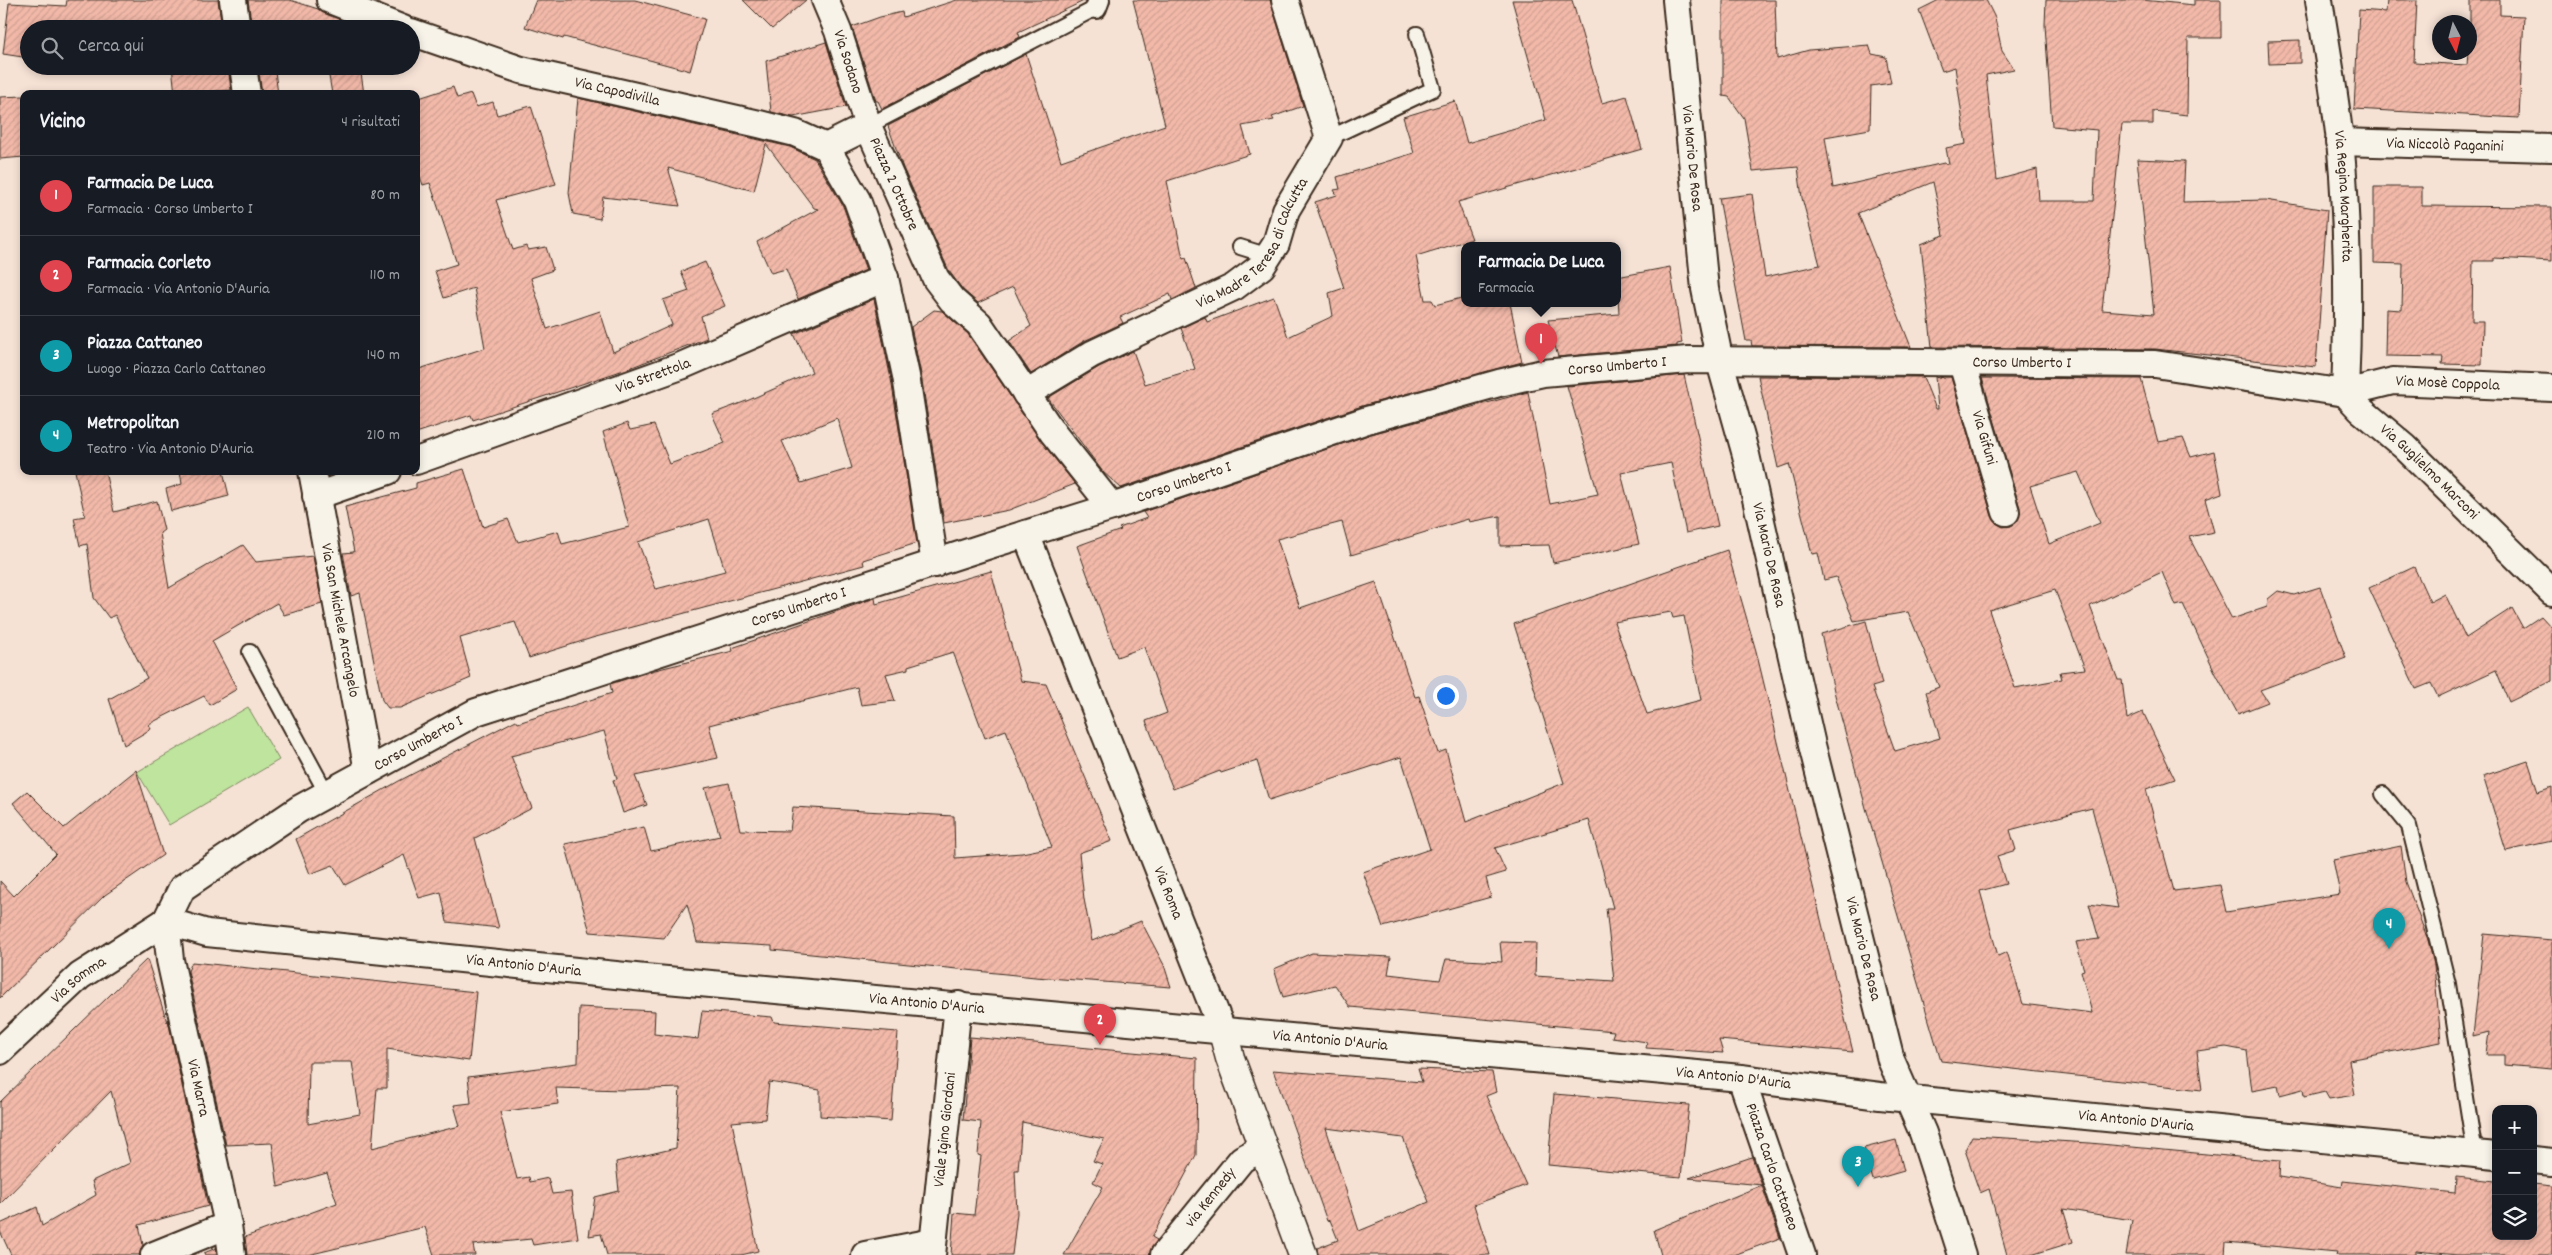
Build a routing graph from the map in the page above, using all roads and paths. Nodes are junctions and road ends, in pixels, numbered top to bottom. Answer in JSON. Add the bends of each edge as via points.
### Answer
{"nodes":[{"id":1,"x":233,"y":0,"type":"edge"},
{"id":2,"x":330,"y":0,"type":"edge"},
{"id":3,"x":825,"y":0,"type":"edge"},
{"id":4,"x":1285,"y":0,"type":"edge"},
{"id":5,"x":1676,"y":0,"type":"edge"},
{"id":6,"x":2319,"y":0,"type":"edge"},
{"id":7,"x":1097,"y":4,"type":"edge"},
{"id":8,"x":236,"y":20,"type":"edge"},
{"id":9,"x":380,"y":20,"type":"edge"},
{"id":10,"x":1417,"y":34,"type":"dead end"},
{"id":11,"x":420,"y":35,"type":"edge"},
{"id":12,"x":244,"y":75,"type":"edge"},
{"id":13,"x":246,"y":90,"type":"edge"},
{"id":14,"x":868,"y":126,"type":"junction"},
{"id":15,"x":1329,"y":138,"type":"junction"},
{"id":16,"x":2339,"y":142,"type":"junction"},
{"id":17,"x":826,"y":147,"type":"junction"},
{"id":18,"x":2552,"y":148,"type":"edge"},
{"id":19,"x":1240,"y":247,"type":"dead end"},
{"id":20,"x":1269,"y":256,"type":"junction"},
{"id":21,"x":885,"y":278,"type":"junction"},
{"id":22,"x":1720,"y":362,"type":"junction"},
{"id":23,"x":1962,"y":363,"type":"junction"},
{"id":24,"x":2552,"y":388,"type":"edge"},
{"id":25,"x":2345,"y":392,"type":"junction"},
{"id":26,"x":1026,"y":394,"type":"junction"},
{"id":27,"x":420,"y":461,"type":"edge"},
{"id":28,"x":365,"y":475,"type":"edge"},
{"id":29,"x":314,"y":484,"type":"edge"},
{"id":30,"x":1112,"y":507,"type":"junction"},
{"id":31,"x":2006,"y":512,"type":"dead end"},
{"id":32,"x":1026,"y":534,"type":"junction"},
{"id":33,"x":935,"y":564,"type":"junction"},
{"id":34,"x":2552,"y":592,"type":"edge"},
{"id":35,"x":250,"y":652,"type":"dead end"},
{"id":36,"x":368,"y":771,"type":"junction"},
{"id":37,"x":326,"y":794,"type":"junction"},
{"id":38,"x":2384,"y":794,"type":"dead end"},
{"id":39,"x":166,"y":921,"type":"junction"},
{"id":40,"x":958,"y":1005,"type":"junction"},
{"id":41,"x":1223,"y":1032,"type":"junction"},
{"id":42,"x":0,"y":1051,"type":"edge"},
{"id":43,"x":1741,"y":1078,"type":"junction"},
{"id":44,"x":1910,"y":1099,"type":"junction"},
{"id":45,"x":1264,"y":1148,"type":"junction"},
{"id":46,"x":2486,"y":1155,"type":"edge"},
{"id":47,"x":2537,"y":1160,"type":"edge"},
{"id":48,"x":2552,"y":1162,"type":"edge"},
{"id":49,"x":228,"y":1225,"type":"junction"},
{"id":50,"x":933,"y":1249,"type":"edge"},
{"id":51,"x":154,"y":1255,"type":"edge"},
{"id":52,"x":232,"y":1255,"type":"edge"},
{"id":53,"x":865,"y":1255,"type":"edge"},
{"id":54,"x":1164,"y":1255,"type":"edge"},
{"id":55,"x":1303,"y":1255,"type":"edge"},
{"id":56,"x":1802,"y":1255,"type":"edge"},
{"id":57,"x":1962,"y":1255,"type":"edge"}],
"edges":[{"from":1,"to":8,"type":"street"},
{"from":2,"to":9,"type":"street"},
{"from":3,"to":14,"type":"street","name":"Via Sodano"},
{"from":4,"to":15,"type":"street"},
{"from":5,"to":22,"type":"street","name":"Via Mario De Rosa","via":[[1705,289]]},
{"from":6,"to":16,"type":"street","name":"Via Regina Margherita"},
{"from":7,"to":14,"type":"lane"},
{"from":10,"to":15,"type":"lane","via":[[1433,89]]},
{"from":11,"to":17,"type":"street","name":"Via Capodivilla","via":[[521,70],[760,124]]},
{"from":12,"to":13,"type":"street"},
{"from":14,"to":17,"type":"street","name":"Piazza 2 Ottobre"},
{"from":14,"to":26,"type":"street","name":"Piazza 2 Ottobre","via":[[936,279],[952,300],[979,324]]},
{"from":15,"to":20,"type":"street","name":"Via Madre Teresa di Calcutta","via":[[1286,210]]},
{"from":16,"to":18,"type":"street","name":"Via Niccolò Paganini"},
{"from":16,"to":25,"type":"street","name":"Via Regina Margherita","via":[[2345,210],[2348,340]]},
{"from":17,"to":21,"type":"street","via":[[857,200]]},
{"from":19,"to":20,"type":"lane"},
{"from":20,"to":26,"type":"street","name":"Via Madre Teresa di Calcutta","via":[[1262,266],[1234,287],[1092,354]]},
{"from":21,"to":27,"type":"street","name":"Via Strettola","via":[[681,366]]},
{"from":21,"to":33,"type":"street","via":[[906,376]]},
{"from":22,"to":23,"type":"street","name":"Corso Umberto I"},
{"from":22,"to":30,"type":"street","name":"Corso Umberto I","via":[[1653,362],[1543,373],[1508,381],[1367,420]]},
{"from":22,"to":44,"type":"street","name":"Via Mario De Rosa","via":[[1746,455],[1812,745],[1889,1050]]},
{"from":23,"to":25,"type":"street","name":"Corso Umberto I","via":[[2155,364]]},
{"from":23,"to":31,"type":"street","name":"Via Gifuni"},
{"from":24,"to":25,"type":"street","name":"Via Mosè Coppola","via":[[2393,381]]},
{"from":25,"to":34,"type":"street","name":"Via Guglielmo Marconi"},
{"from":26,"to":30,"type":"street","name":"Piazza 2 Ottobre"},
{"from":28,"to":29,"type":"street"},
{"from":29,"to":36,"type":"street","name":"Via San Michele Arcangelo"},
{"from":30,"to":32,"type":"street","name":"Corso Umberto I"},
{"from":32,"to":33,"type":"street","name":"Corso Umberto I"},
{"from":32,"to":41,"type":"street","name":"Via Roma"},
{"from":33,"to":36,"type":"street","name":"Corso Umberto I","via":[[476,712]]},
{"from":35,"to":37,"type":"lane"},
{"from":36,"to":37,"type":"street","name":"Corso Umberto I"},
{"from":37,"to":39,"type":"street","name":"Corso Umberto I","via":[[182,888]]},
{"from":38,"to":46,"type":"lane","via":[[2409,826]]},
{"from":39,"to":40,"type":"street","name":"Via Antonio D'Auria","via":[[207,933],[254,938],[645,978]]},
{"from":39,"to":42,"type":"street","name":"Via Somma","via":[[80,976]]},
{"from":39,"to":49,"type":"street","name":"Via Marra","via":[[170,960]]},
{"from":40,"to":41,"type":"street","name":"Via Antonio D'Auria"},
{"from":40,"to":50,"type":"street","name":"Viale Igino Giordani"},
{"from":41,"to":43,"type":"street","name":"Via Antonio D'Auria"},
{"from":41,"to":45,"type":"street","name":"Via Roma"},
{"from":43,"to":44,"type":"street","name":"Via Antonio D'Auria"},
{"from":43,"to":56,"type":"street","name":"Piazza Carlo Cattaneo"},
{"from":44,"to":46,"type":"street","name":"Via Antonio D'Auria"},
{"from":44,"to":57,"type":"street"},
{"from":45,"to":54,"type":"street","name":"via Kennedy","via":[[1242,1159]]},
{"from":45,"to":55,"type":"street","name":"Via Roma"},
{"from":47,"to":48,"type":"street"},
{"from":49,"to":51,"type":"street"},
{"from":49,"to":52,"type":"street","name":"Via Marra"},
{"from":50,"to":53,"type":"street"}]}
